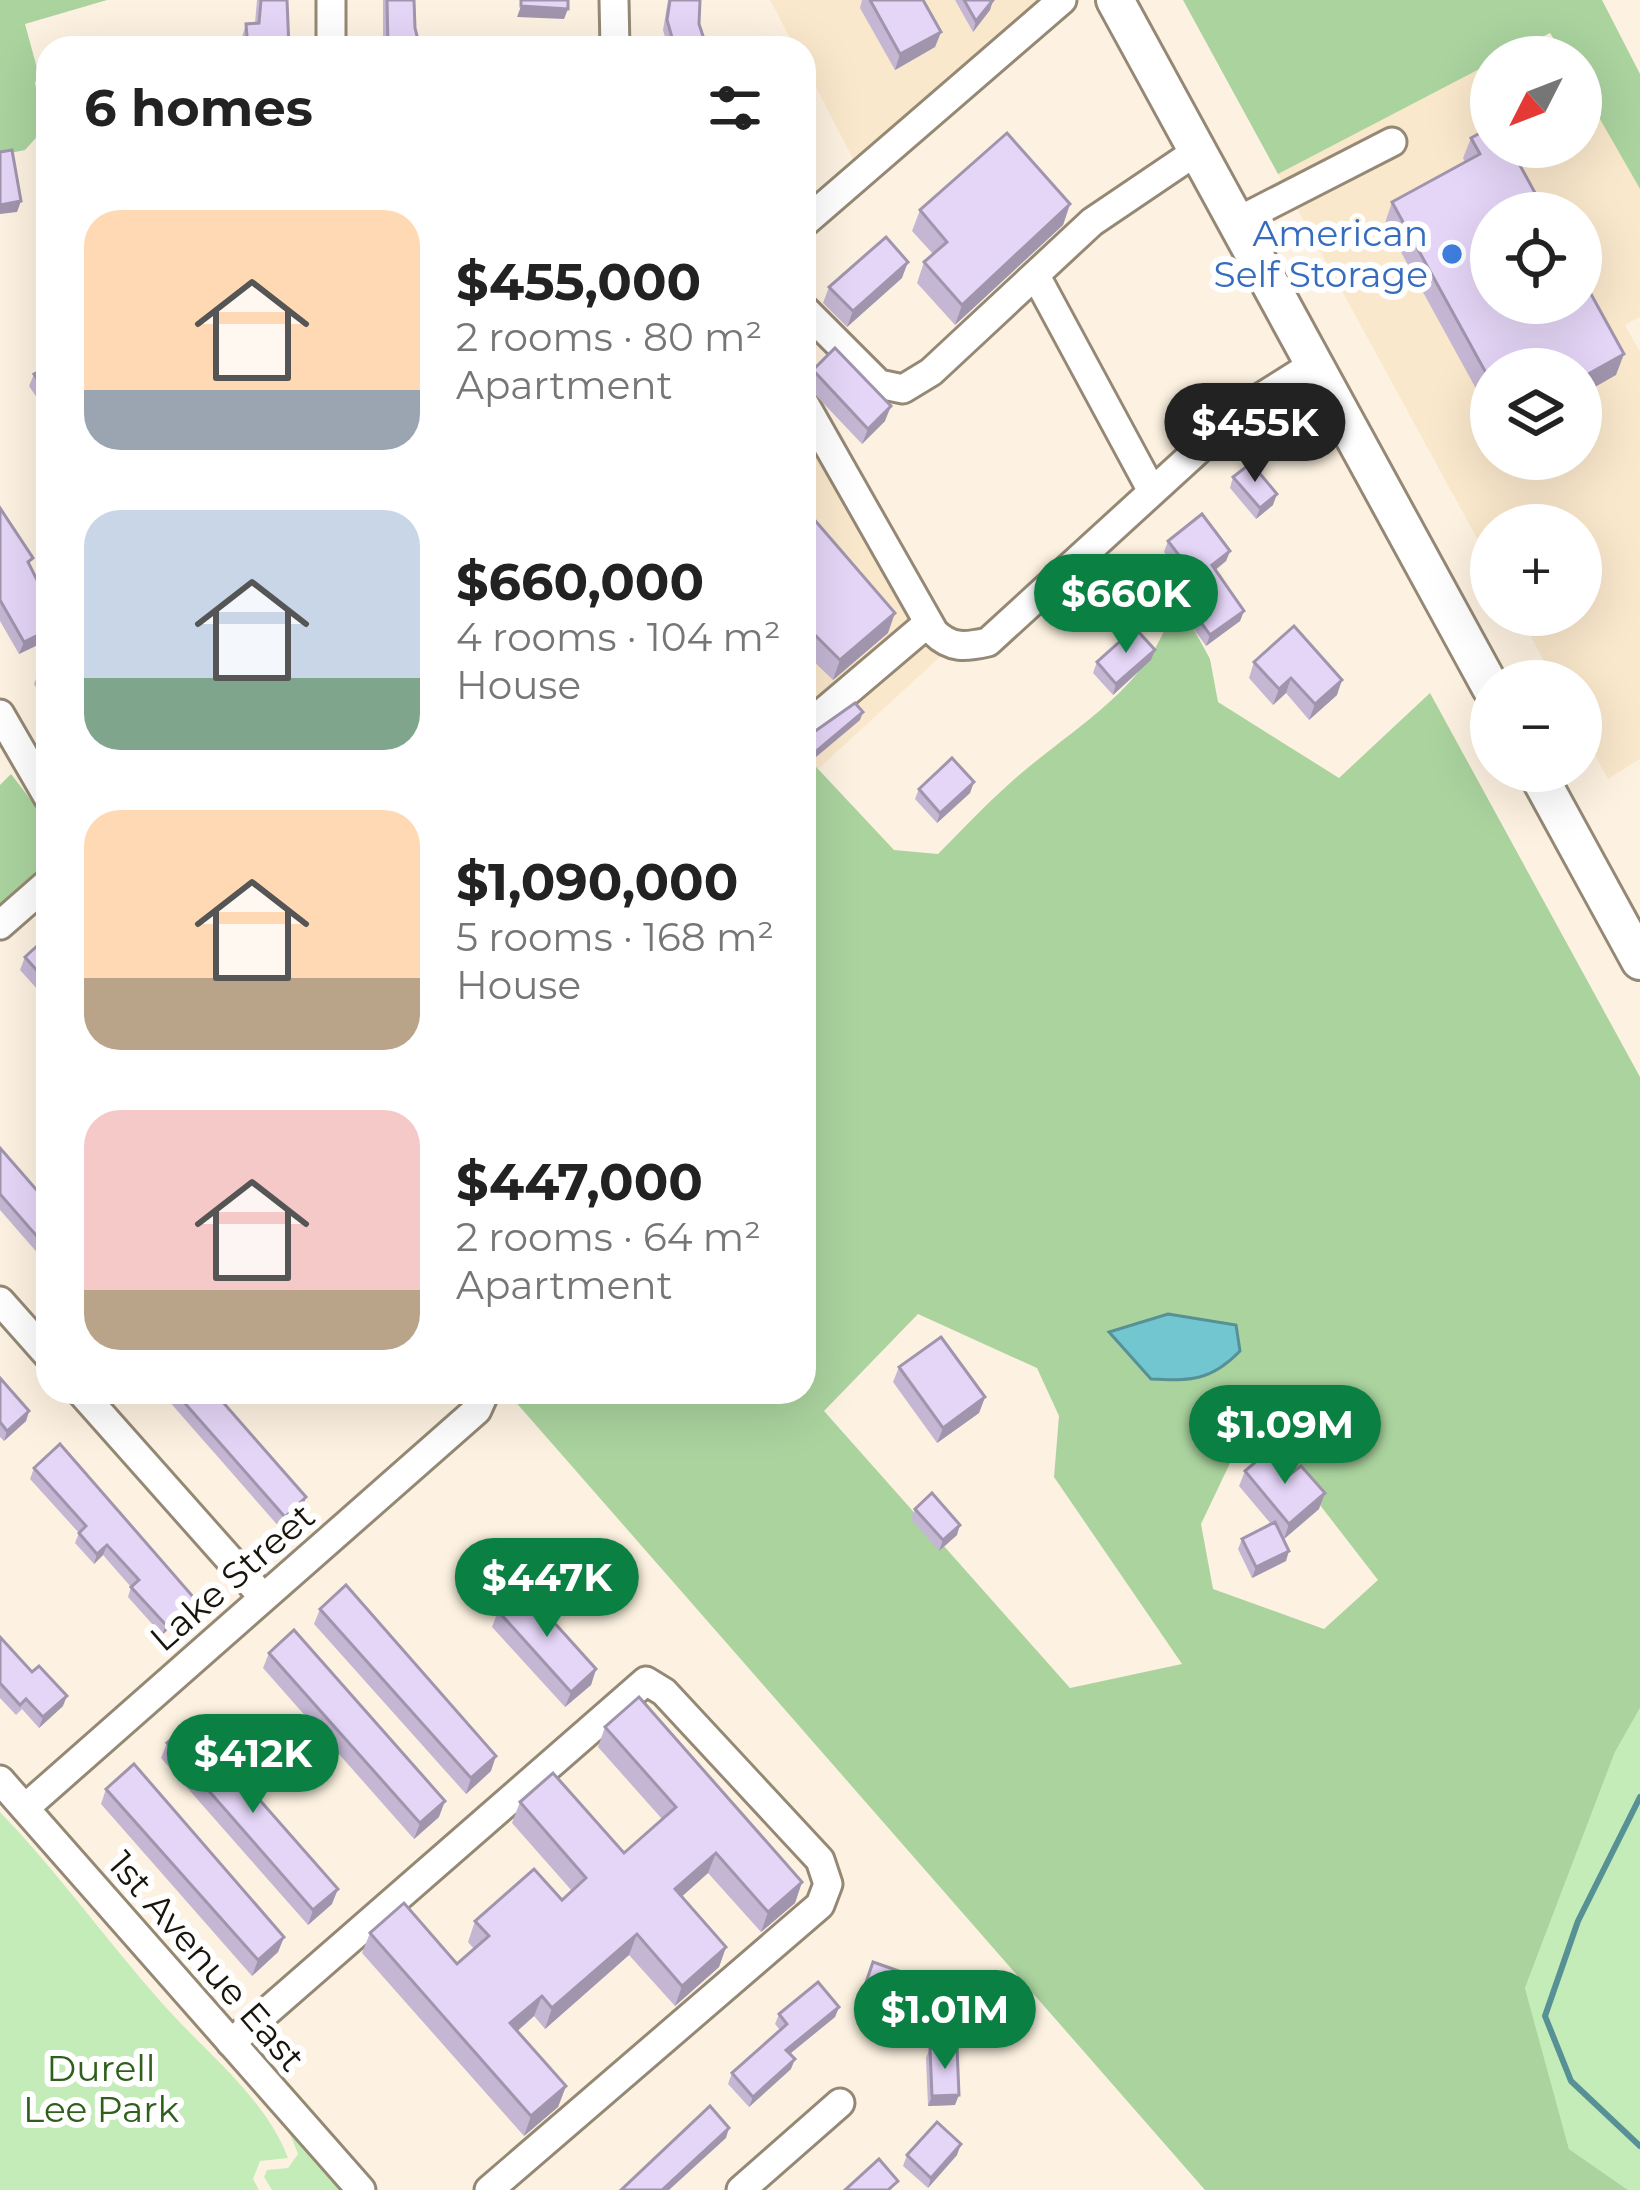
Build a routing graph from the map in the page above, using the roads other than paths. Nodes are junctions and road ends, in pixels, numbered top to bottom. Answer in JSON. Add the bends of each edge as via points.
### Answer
{"nodes":[{"id":1,"x":331,"y":0,"type":"edge"},
{"id":2,"x":614,"y":0,"type":"edge"},
{"id":3,"x":1062,"y":0,"type":"edge"},
{"id":4,"x":1114,"y":0,"type":"edge"},
{"id":5,"x":331,"y":36,"type":"edge"},
{"id":6,"x":615,"y":36,"type":"edge"},
{"id":7,"x":1392,"y":142,"type":"dead end"},
{"id":8,"x":1197,"y":151,"type":"junction"},
{"id":9,"x":816,"y":214,"type":"edge"},
{"id":10,"x":1236,"y":222,"type":"junction"},
{"id":11,"x":1036,"y":278,"type":"junction"},
{"id":12,"x":816,"y":321,"type":"edge"},
{"id":13,"x":1314,"y":364,"type":"junction"},
{"id":14,"x":816,"y":424,"type":"edge"},
{"id":15,"x":1152,"y":491,"type":"junction"},
{"id":16,"x":928,"y":623,"type":"junction"},
{"id":17,"x":1476,"y":660,"type":"edge"},
{"id":18,"x":0,"y":714,"type":"edge"},
{"id":19,"x":816,"y":718,"type":"edge"},
{"id":20,"x":36,"y":776,"type":"edge"},
{"id":21,"x":1547,"y":792,"type":"edge"},
{"id":22,"x":36,"y":894,"type":"edge"},
{"id":23,"x":0,"y":925,"type":"edge"},
{"id":24,"x":1640,"y":961,"type":"edge"},
{"id":25,"x":0,"y":1301,"type":"edge"},
{"id":26,"x":36,"y":1342,"type":"edge"},
{"id":27,"x":92,"y":1404,"type":"edge"},
{"id":28,"x":476,"y":1404,"type":"edge"},
{"id":29,"x":263,"y":1597,"type":"junction"},
{"id":30,"x":0,"y":1780,"type":"edge"},
{"id":31,"x":25,"y":1808,"type":"junction"},
{"id":32,"x":231,"y":2043,"type":"junction"},
{"id":33,"x":840,"y":2103,"type":"dead end"},
{"id":34,"x":361,"y":2190,"type":"edge"},
{"id":35,"x":489,"y":2190,"type":"edge"},
{"id":36,"x":742,"y":2190,"type":"edge"}],
"edges":[{"from":1,"to":5,"type":"street"},
{"from":2,"to":6,"type":"street"},
{"from":3,"to":9,"type":"street"},
{"from":4,"to":8,"type":"main road"},
{"from":7,"to":10,"type":"street"},
{"from":8,"to":10,"type":"main road"},
{"from":8,"to":11,"type":"street","via":[[1092,222]]},
{"from":10,"to":13,"type":"main road"},
{"from":11,"to":12,"type":"street","via":[[903,389],[879,384]]},
{"from":11,"to":15,"type":"street"},
{"from":13,"to":15,"type":"street","via":[[1244,408]]},
{"from":13,"to":17,"type":"main road"},
{"from":14,"to":16,"type":"street"},
{"from":15,"to":16,"type":"street","via":[[988,642],[950,644]]},
{"from":16,"to":19,"type":"street"},
{"from":18,"to":20,"type":"street"},
{"from":21,"to":24,"type":"main road"},
{"from":22,"to":23,"type":"street"},
{"from":25,"to":26,"type":"street"},
{"from":27,"to":29,"type":"street"},
{"from":28,"to":29,"type":"street","name":"Lake Street"},
{"from":29,"to":31,"type":"street","name":"Lake Street"},
{"from":30,"to":31,"type":"street","name":"1st Avenue East"},
{"from":31,"to":32,"type":"street","name":"1st Avenue East"},
{"from":32,"to":34,"type":"street","name":"1st Avenue East"},
{"from":32,"to":35,"type":"street","via":[[646,1681],[820,1860],[828,1884],[820,1905]]},
{"from":33,"to":36,"type":"street"}]}
